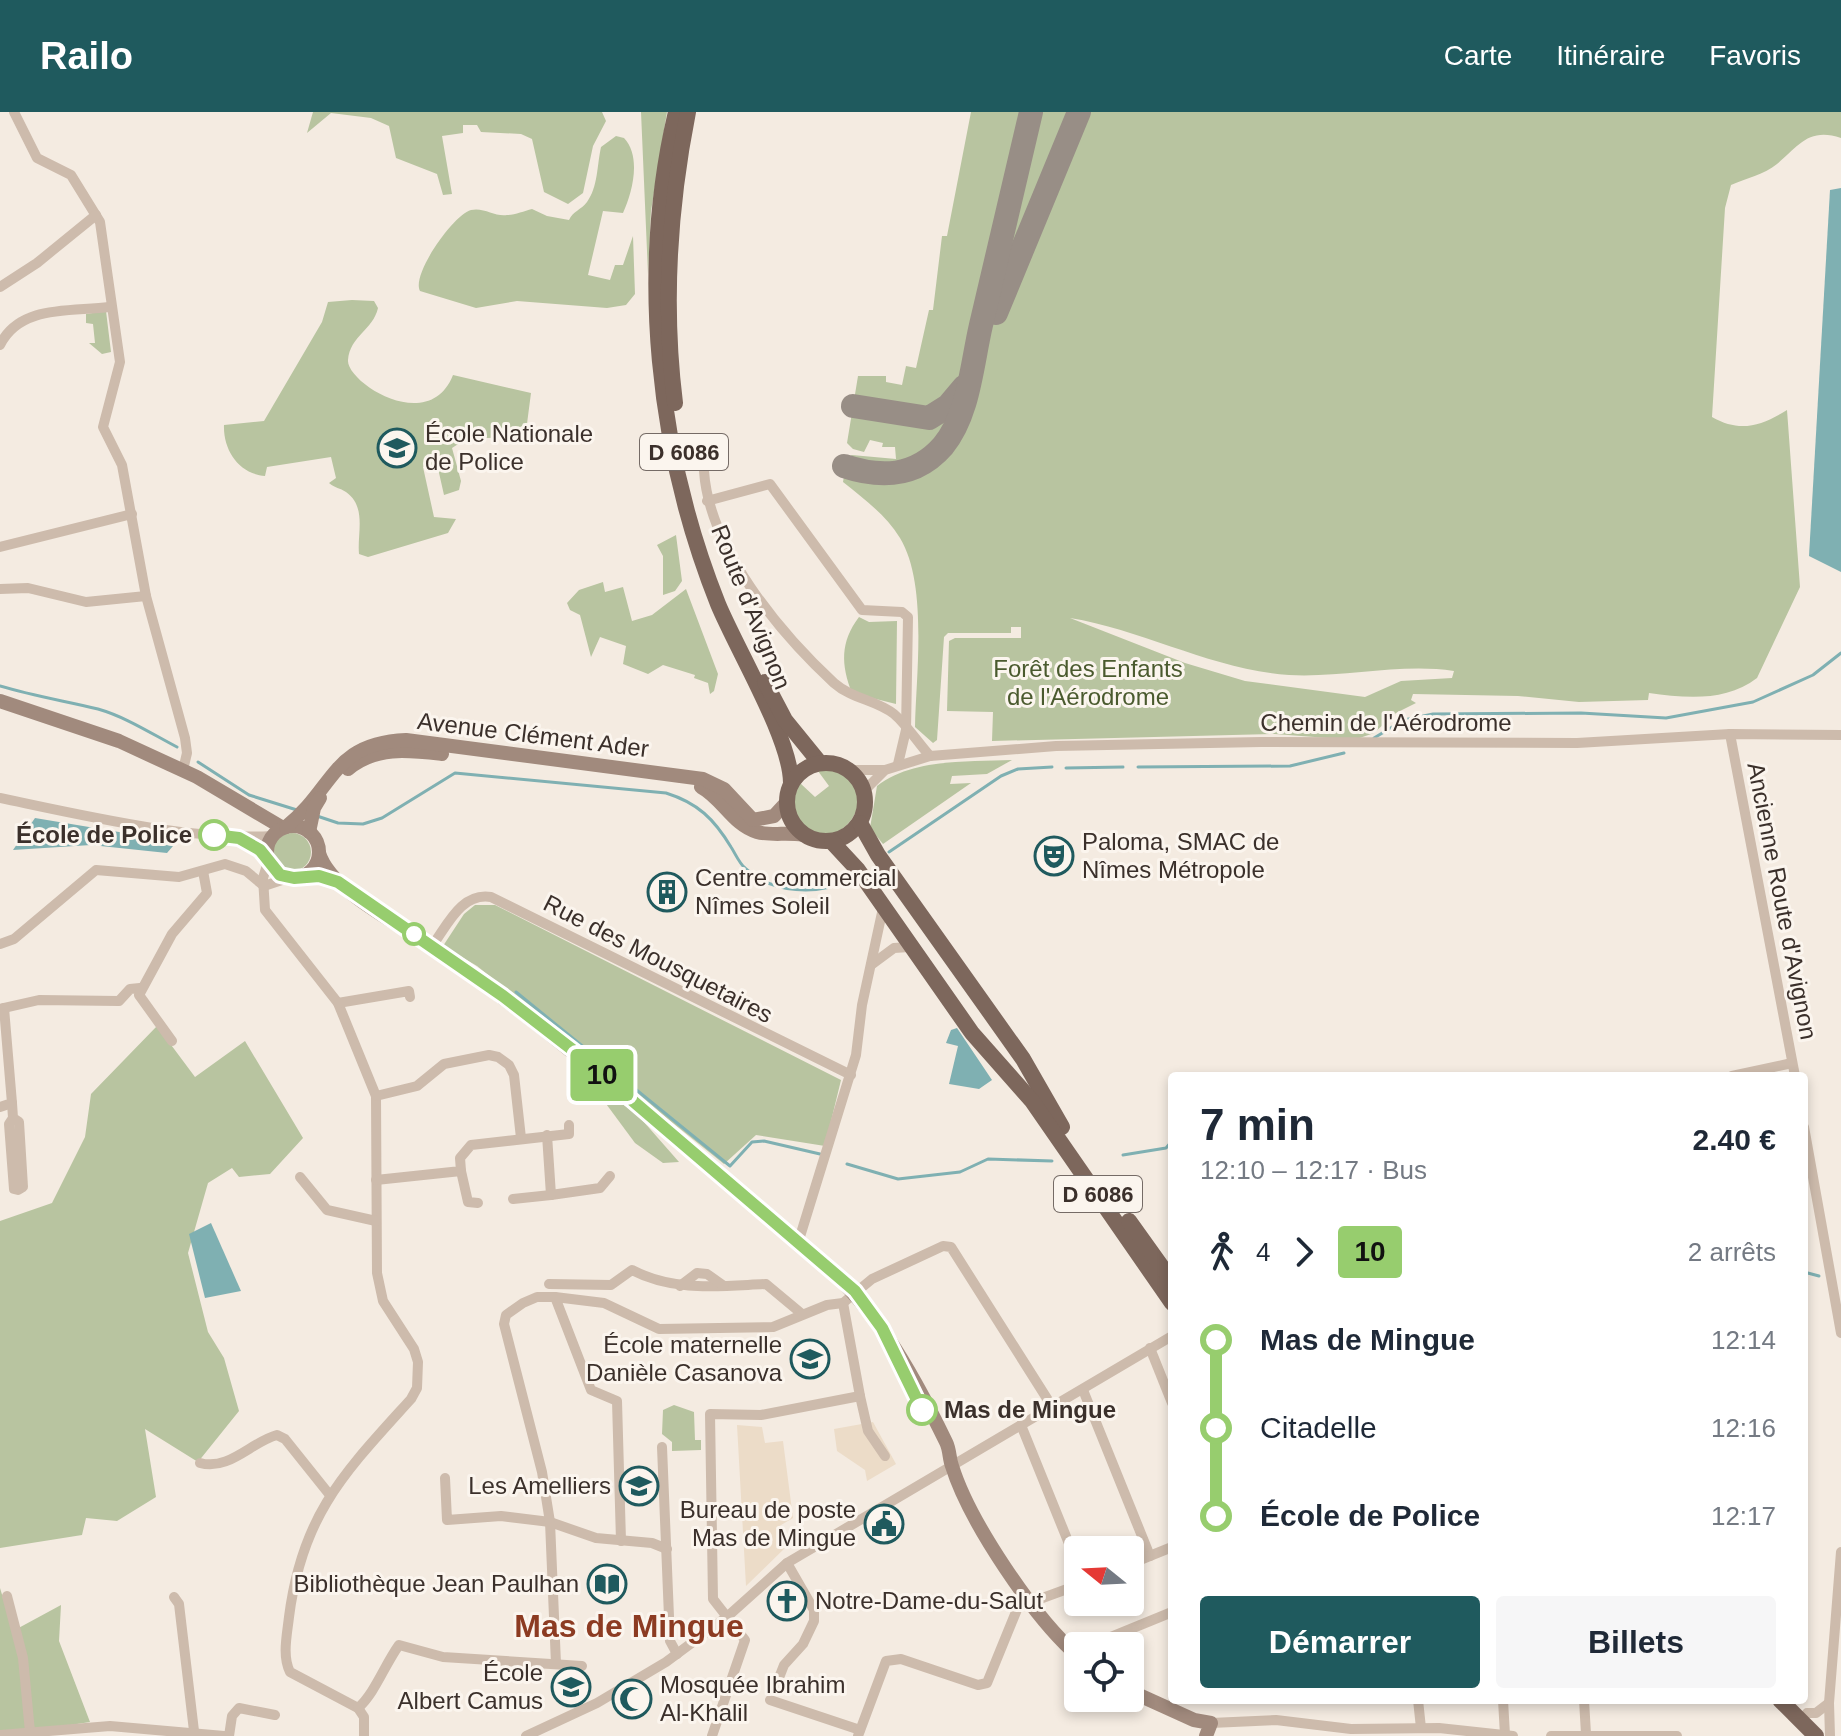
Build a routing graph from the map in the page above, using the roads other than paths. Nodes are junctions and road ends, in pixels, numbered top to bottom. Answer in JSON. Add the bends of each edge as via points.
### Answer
{"nodes":[{"id":1,"x":14,"y":112,"type":"edge"},
{"id":2,"x":676,"y":112,"type":"edge"},
{"id":3,"x":688,"y":112,"type":"edge"},
{"id":4,"x":96,"y":215,"type":"junction"},
{"id":5,"x":0,"y":287,"type":"edge"},
{"id":6,"x":109,"y":307,"type":"junction"},
{"id":7,"x":0,"y":345,"type":"edge"},
{"id":8,"x":704,"y":471,"type":"dead end"},
{"id":9,"x":707,"y":501,"type":"junction"},
{"id":10,"x":132,"y":514,"type":"junction"},
{"id":11,"x":0,"y":547,"type":"edge"},
{"id":12,"x":0,"y":589,"type":"edge"},
{"id":13,"x":146,"y":596,"type":"junction"},
{"id":14,"x":0,"y":701,"type":"edge"},
{"id":15,"x":906,"y":730,"type":"junction"},
{"id":16,"x":1730,"y":734,"type":"junction"},
{"id":17,"x":1841,"y":735,"type":"edge"},
{"id":18,"x":930,"y":756,"type":"junction"},
{"id":19,"x":820,"y":763,"type":"junction"},
{"id":20,"x":898,"y":764,"type":"junction"},
{"id":21,"x":183,"y":770,"type":"junction"},
{"id":22,"x":849,"y":770,"type":"junction"},
{"id":23,"x":885,"y":770,"type":"junction"},
{"id":24,"x":791,"y":783,"type":"junction"},
{"id":25,"x":864,"y":791,"type":"junction"},
{"id":26,"x":0,"y":798,"type":"edge"},
{"id":27,"x":786,"y":803,"type":"junction"},
{"id":28,"x":860,"y":823,"type":"junction"},
{"id":29,"x":279,"y":831,"type":"junction"},
{"id":30,"x":309,"y":832,"type":"junction"},
{"id":31,"x":803,"y":835,"type":"junction"},
{"id":32,"x":239,"y":838,"type":"junction"},
{"id":33,"x":832,"y":842,"type":"junction"},
{"id":34,"x":319,"y":853,"type":"junction"},
{"id":35,"x":268,"y":859,"type":"junction"},
{"id":36,"x":203,"y":871,"type":"junction"},
{"id":37,"x":306,"y":875,"type":"junction"},
{"id":38,"x":288,"y":878,"type":"junction"},
{"id":39,"x":338,"y":882,"type":"junction"},
{"id":40,"x":264,"y":886,"type":"junction"},
{"id":41,"x":883,"y":907,"type":"junction"},
{"id":42,"x":0,"y":944,"type":"edge"},
{"id":43,"x":432,"y":946,"type":"junction"},
{"id":44,"x":909,"y":947,"type":"junction"},
{"id":45,"x":869,"y":966,"type":"junction"},
{"id":46,"x":140,"y":988,"type":"junction"},
{"id":47,"x":410,"y":997,"type":"dead end"},
{"id":48,"x":338,"y":1003,"type":"junction"},
{"id":49,"x":2,"y":1008,"type":"edge"},
{"id":50,"x":172,"y":1041,"type":"dead end"},
{"id":51,"x":1792,"y":1063,"type":"junction"},
{"id":52,"x":1750,"y":1072,"type":"edge"},
{"id":53,"x":1794,"y":1072,"type":"edge"},
{"id":54,"x":851,"y":1075,"type":"junction"},
{"id":55,"x":376,"y":1096,"type":"junction"},
{"id":56,"x":12,"y":1103,"type":"junction"},
{"id":57,"x":0,"y":1107,"type":"edge"},
{"id":58,"x":13,"y":1118,"type":"junction"},
{"id":59,"x":569,"y":1125,"type":"dead end"},
{"id":60,"x":547,"y":1135,"type":"junction"},
{"id":61,"x":521,"y":1138,"type":"junction"},
{"id":62,"x":1808,"y":1149,"type":"edge"},
{"id":63,"x":461,"y":1171,"type":"junction"},
{"id":64,"x":610,"y":1176,"type":"dead end"},
{"id":65,"x":300,"y":1177,"type":"dead end"},
{"id":66,"x":376,"y":1180,"type":"junction"},
{"id":67,"x":551,"y":1195,"type":"junction"},
{"id":68,"x":513,"y":1199,"type":"dead end"},
{"id":69,"x":478,"y":1203,"type":"dead end"},
{"id":70,"x":376,"y":1221,"type":"junction"},
{"id":71,"x":798,"y":1243,"type":"junction"},
{"id":72,"x":1168,"y":1275,"type":"edge"},
{"id":73,"x":549,"y":1284,"type":"dead end"},
{"id":74,"x":855,"y":1291,"type":"junction"},
{"id":75,"x":555,"y":1297,"type":"junction"},
{"id":76,"x":1168,"y":1297,"type":"edge"},
{"id":77,"x":843,"y":1303,"type":"junction"},
{"id":78,"x":802,"y":1314,"type":"junction"},
{"id":79,"x":1841,"y":1333,"type":"edge"},
{"id":80,"x":1168,"y":1338,"type":"edge"},
{"id":81,"x":1150,"y":1348,"type":"junction"},
{"id":82,"x":1083,"y":1390,"type":"junction"},
{"id":83,"x":1168,"y":1393,"type":"edge"},
{"id":84,"x":860,"y":1396,"type":"junction"},
{"id":85,"x":1053,"y":1408,"type":"junction"},
{"id":86,"x":1021,"y":1425,"type":"junction"},
{"id":87,"x":662,"y":1447,"type":"dead end"},
{"id":88,"x":885,"y":1456,"type":"dead end"},
{"id":89,"x":200,"y":1463,"type":"dead end"},
{"id":90,"x":951,"y":1464,"type":"junction"},
{"id":91,"x":445,"y":1478,"type":"dead end"},
{"id":92,"x":329,"y":1494,"type":"junction"},
{"id":93,"x":550,"y":1522,"type":"junction"},
{"id":94,"x":1066,"y":1536,"type":"edge"},
{"id":95,"x":621,"y":1541,"type":"junction"},
{"id":96,"x":667,"y":1549,"type":"junction"},
{"id":97,"x":1168,"y":1549,"type":"edge"},
{"id":98,"x":1841,"y":1552,"type":"edge"},
{"id":99,"x":1150,"y":1556,"type":"junction"},
{"id":100,"x":1144,"y":1558,"type":"edge"},
{"id":101,"x":787,"y":1563,"type":"junction"},
{"id":102,"x":1064,"y":1590,"type":"edge"},
{"id":103,"x":7,"y":1596,"type":"dead end"},
{"id":104,"x":176,"y":1600,"type":"dead end"},
{"id":105,"x":1029,"y":1602,"type":"junction"},
{"id":106,"x":1168,"y":1614,"type":"edge"},
{"id":107,"x":728,"y":1616,"type":"junction"},
{"id":108,"x":1123,"y":1632,"type":"edge"},
{"id":109,"x":1064,"y":1643,"type":"edge"},
{"id":110,"x":677,"y":1654,"type":"junction"},
{"id":111,"x":556,"y":1664,"type":"junction"},
{"id":112,"x":582,"y":1666,"type":"dead end"},
{"id":113,"x":775,"y":1688,"type":"dead end"},
{"id":114,"x":1144,"y":1697,"type":"edge"},
{"id":115,"x":770,"y":1700,"type":"dead end"},
{"id":116,"x":1829,"y":1703,"type":"junction"},
{"id":117,"x":1418,"y":1704,"type":"edge"},
{"id":118,"x":1503,"y":1704,"type":"edge"},
{"id":119,"x":1584,"y":1704,"type":"edge"},
{"id":120,"x":1784,"y":1704,"type":"edge"},
{"id":121,"x":1799,"y":1704,"type":"edge"},
{"id":122,"x":358,"y":1708,"type":"junction"},
{"id":123,"x":1807,"y":1713,"type":"junction"},
{"id":124,"x":269,"y":1717,"type":"dead end"},
{"id":125,"x":1421,"y":1728,"type":"junction"},
{"id":126,"x":1208,"y":1730,"type":"edge"},
{"id":127,"x":194,"y":1731,"type":"junction"},
{"id":128,"x":30,"y":1732,"type":"junction"},
{"id":129,"x":539,"y":1733,"type":"edge"},
{"id":130,"x":859,"y":1733,"type":"edge"},
{"id":131,"x":1586,"y":1734,"type":"edge"},
{"id":132,"x":0,"y":1735,"type":"edge"},
{"id":133,"x":1505,"y":1735,"type":"edge"},
{"id":134,"x":226,"y":1736,"type":"edge"},
{"id":135,"x":364,"y":1736,"type":"edge"},
{"id":136,"x":526,"y":1736,"type":"edge"},
{"id":137,"x":712,"y":1736,"type":"edge"},
{"id":138,"x":1513,"y":1736,"type":"edge"},
{"id":139,"x":1551,"y":1736,"type":"edge"},
{"id":140,"x":1625,"y":1736,"type":"edge"},
{"id":141,"x":1677,"y":1736,"type":"edge"},
{"id":142,"x":1816,"y":1736,"type":"edge"},
{"id":143,"x":1827,"y":1736,"type":"edge"}],
"edges":[{"from":1,"to":4,"type":"street","via":[[37,158],[71,175]]},
{"from":2,"to":24,"type":"main road","name":"Route d'Avignon","number":"D 6086","via":[[660,232],[661,379],[691,524],[735,646],[789,759]]},
{"from":3,"to":19,"type":"main road","name":"Route d'Avignon","number":"D 6086","via":[[674,191],[668,316],[685,458],[722,586],[754,663],[785,720]]},
{"from":4,"to":5,"type":"street"},
{"from":4,"to":6,"type":"street"},
{"from":6,"to":7,"type":"street","via":[[53,309],[12,329]]},
{"from":6,"to":10,"type":"street","via":[[120,362],[103,427],[122,465]]},
{"from":8,"to":9,"type":"street"},
{"from":9,"to":15,"type":"street","via":[[745,579],[776,618],[834,682],[855,698],[893,713]]},
{"from":9,"to":15,"type":"street","via":[[770,484],[862,610],[907,615]]},
{"from":10,"to":11,"type":"street"},
{"from":10,"to":13,"type":"street"},
{"from":12,"to":13,"type":"street","via":[[28,588],[86,602]]},
{"from":13,"to":21,"type":"street","via":[[185,738]]},
{"from":14,"to":21,"type":"street","via":[[119,741]]},
{"from":15,"to":18,"type":"street"},
{"from":15,"to":20,"type":"street"},
{"from":16,"to":17,"type":"street","name":"Chemin de l'Aérodrome"},
{"from":16,"to":18,"type":"street","name":"Chemin de l'Aérodrome","via":[[1577,743],[1127,744]]},
{"from":16,"to":51,"type":"street","name":"Ancienne Route d'Avignon"},
{"from":18,"to":20,"type":"street","name":"Chemin de l'Aérodrome"},
{"from":19,"to":22,"type":"main road"},
{"from":19,"to":24,"type":"main road"},
{"from":20,"to":23,"type":"street","name":"Chemin de l'Aérodrome"},
{"from":21,"to":29,"type":"street"},
{"from":22,"to":23,"type":"street","name":"Chemin de l'Aérodrome"},
{"from":22,"to":25,"type":"main road"},
{"from":23,"to":25,"type":"street","name":"Chemin de l'Aérodrome"},
{"from":24,"to":27,"type":"main road"},
{"from":25,"to":28,"type":"main road"},
{"from":26,"to":32,"type":"street"},
{"from":27,"to":29,"type":"street","name":"Avenue Clément Ader","via":[[774,816],[753,820],[724,789],[696,777],[396,740],[359,749]]},
{"from":27,"to":31,"type":"main road","via":[[791,821]]},
{"from":28,"to":33,"type":"main road"},
{"from":28,"to":72,"type":"main road","number":"D 6086","via":[[1023,1059],[1062,1128]]},
{"from":29,"to":30,"type":"street"},
{"from":29,"to":32,"type":"street"},
{"from":29,"to":35,"type":"street"},
{"from":30,"to":31,"type":"street","name":"Avenue Clément Ader","via":[[314,808],[339,776],[374,753],[409,750],[692,783],[718,798],[745,826],[764,833]]},
{"from":30,"to":34,"type":"street"},
{"from":31,"to":33,"type":"main road"},
{"from":32,"to":35,"type":"street"},
{"from":33,"to":41,"type":"main road","number":"D 6086"},
{"from":34,"to":37,"type":"street"},
{"from":34,"to":39,"type":"street"},
{"from":35,"to":38,"type":"street"},
{"from":35,"to":40,"type":"street"},
{"from":36,"to":40,"type":"street","via":[[225,864],[240,869],[248,882]]},
{"from":36,"to":42,"type":"street","via":[[160,877],[96,870],[14,939]]},
{"from":36,"to":46,"type":"street","via":[[207,893],[172,934]]},
{"from":37,"to":38,"type":"street"},
{"from":37,"to":39,"type":"street"},
{"from":38,"to":40,"type":"street"},
{"from":39,"to":43,"type":"street"},
{"from":40,"to":48,"type":"street","via":[[265,910]]},
{"from":41,"to":44,"type":"main road","number":"D 6086"},
{"from":41,"to":45,"type":"street"},
{"from":43,"to":54,"type":"street","name":"Rue des Mousquetaires","via":[[470,900],[491,897]]},
{"from":43,"to":71,"type":"street","via":[[578,1054]]},
{"from":44,"to":45,"type":"street","via":[[894,948]]},
{"from":44,"to":76,"type":"main road","number":"D 6086","via":[[972,1033],[1032,1101]]},
{"from":45,"to":54,"type":"street"},
{"from":46,"to":49,"type":"street","via":[[130,989],[119,1001],[39,1000]]},
{"from":46,"to":50,"type":"street","via":[[139,995]]},
{"from":47,"to":48,"type":"street","via":[[409,991]]},
{"from":48,"to":55,"type":"street"},
{"from":49,"to":56,"type":"street"},
{"from":51,"to":52,"type":"street"},
{"from":51,"to":53,"type":"street","name":"Ancienne Route d'Avignon"},
{"from":54,"to":71,"type":"street"},
{"from":55,"to":61,"type":"street","via":[[417,1086],[444,1064],[498,1057],[514,1075]]},
{"from":55,"to":66,"type":"street"},
{"from":56,"to":57,"type":"street"},
{"from":56,"to":58,"type":"street"},
{"from":58,"to":58,"type":"street","via":[[9,1124],[18,1190],[23,1187],[19,1122]]},
{"from":59,"to":60,"type":"street","via":[[569,1134]]},
{"from":60,"to":61,"type":"street"},
{"from":60,"to":67,"type":"street"},
{"from":61,"to":63,"type":"street","via":[[471,1145],[460,1158]]},
{"from":62,"to":79,"type":"street"},
{"from":63,"to":66,"type":"street"},
{"from":63,"to":69,"type":"street","via":[[468,1202]]},
{"from":64,"to":67,"type":"street","via":[[600,1188]]},
{"from":65,"to":70,"type":"street","via":[[327,1210]]},
{"from":66,"to":70,"type":"street"},
{"from":67,"to":68,"type":"street"},
{"from":70,"to":92,"type":"street","via":[[379,1289],[414,1349],[417,1388]]},
{"from":71,"to":74,"type":"street"},
{"from":73,"to":78,"type":"street","via":[[611,1285],[632,1270],[658,1283],[680,1286],[766,1284]]},
{"from":74,"to":77,"type":"street"},
{"from":74,"to":85,"type":"street","via":[[943,1246],[951,1247]]},
{"from":74,"to":90,"type":"street","via":[[902,1360],[948,1445]]},
{"from":75,"to":78,"type":"street","via":[[604,1303],[659,1329],[773,1327]]},
{"from":75,"to":93,"type":"street","via":[[523,1303],[506,1315],[504,1324]]},
{"from":75,"to":95,"type":"street","via":[[591,1390],[617,1401]]},
{"from":77,"to":78,"type":"street"},
{"from":77,"to":84,"type":"street"},
{"from":80,"to":81,"type":"street"},
{"from":81,"to":82,"type":"street"},
{"from":81,"to":83,"type":"street"},
{"from":82,"to":85,"type":"street"},
{"from":82,"to":99,"type":"street"},
{"from":84,"to":88,"type":"street","via":[[868,1431]]},
{"from":84,"to":107,"type":"street","via":[[761,1415],[710,1414],[713,1599]]},
{"from":85,"to":86,"type":"street"},
{"from":86,"to":90,"type":"street"},
{"from":86,"to":94,"type":"street"},
{"from":87,"to":96,"type":"street"},
{"from":89,"to":92,"type":"street","via":[[227,1461],[277,1435]]},
{"from":90,"to":101,"type":"street"},
{"from":90,"to":105,"type":"street"},
{"from":91,"to":93,"type":"street","via":[[447,1520],[501,1516]]},
{"from":92,"to":122,"type":"street","via":[[301,1559],[286,1656],[290,1672]]},
{"from":93,"to":95,"type":"street"},
{"from":93,"to":111,"type":"street"},
{"from":95,"to":96,"type":"street"},
{"from":96,"to":110,"type":"street","via":[[670,1641]]},
{"from":97,"to":99,"type":"street"},
{"from":98,"to":116,"type":"street"},
{"from":99,"to":100,"type":"street"},
{"from":101,"to":107,"type":"street"},
{"from":101,"to":113,"type":"street","via":[[814,1610],[814,1621]]},
{"from":102,"to":105,"type":"street"},
{"from":103,"to":128,"type":"street","via":[[23,1658]]},
{"from":104,"to":127,"type":"street"},
{"from":105,"to":109,"type":"street"},
{"from":105,"to":130,"type":"street","via":[[1013,1614],[987,1683],[978,1685],[901,1659],[886,1661]]},
{"from":106,"to":108,"type":"street"},
{"from":107,"to":110,"type":"street"},
{"from":107,"to":137,"type":"street","via":[[745,1640]]},
{"from":110,"to":129,"type":"street"},
{"from":111,"to":112,"type":"street"},
{"from":111,"to":122,"type":"street","via":[[443,1657],[399,1645],[376,1678],[373,1695]]},
{"from":114,"to":126,"type":"street"},
{"from":115,"to":130,"type":"street"},
{"from":116,"to":123,"type":"street"},
{"from":116,"to":143,"type":"street"},
{"from":117,"to":125,"type":"street"},
{"from":118,"to":133,"type":"street"},
{"from":119,"to":131,"type":"street"},
{"from":120,"to":142,"type":"main road"},
{"from":121,"to":123,"type":"main road"},
{"from":122,"to":135,"type":"street"},
{"from":123,"to":143,"type":"main road"},
{"from":124,"to":134,"type":"street","via":[[239,1708]]},
{"from":125,"to":126,"type":"street","via":[[1351,1729],[1276,1720]]},
{"from":125,"to":133,"type":"street"},
{"from":127,"to":128,"type":"street","via":[[110,1726]]},
{"from":127,"to":134,"type":"street"},
{"from":128,"to":132,"type":"street"},
{"from":129,"to":136,"type":"street"},
{"from":131,"to":139,"type":"street"},
{"from":131,"to":140,"type":"street"},
{"from":133,"to":138,"type":"street"},
{"from":140,"to":141,"type":"street"}]}
